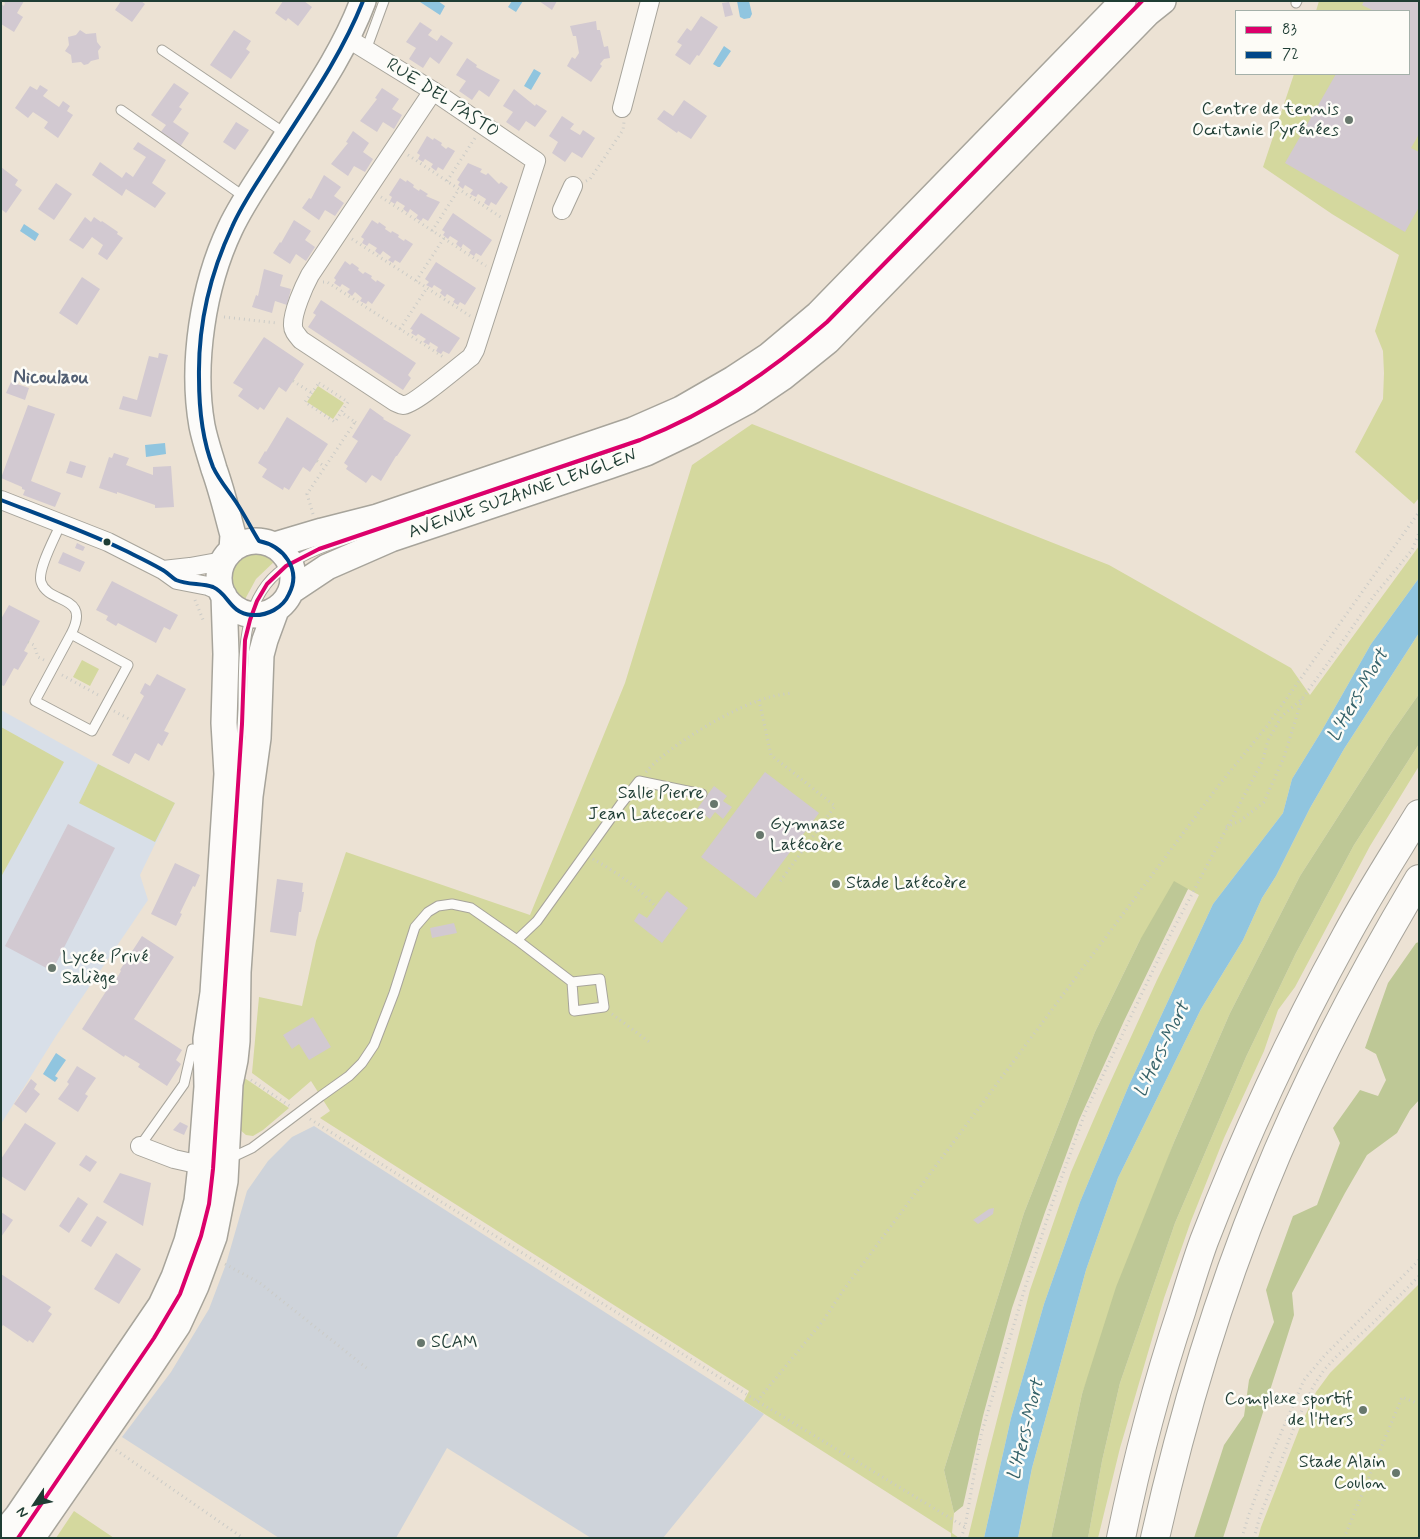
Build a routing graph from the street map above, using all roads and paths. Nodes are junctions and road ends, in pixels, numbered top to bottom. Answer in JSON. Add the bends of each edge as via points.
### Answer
{"nodes":[{"id":1,"x":363,"y":1,"type":"edge"},
{"id":2,"x":384,"y":1,"type":"edge"},
{"id":3,"x":650,"y":1,"type":"edge"},
{"id":4,"x":1123,"y":1,"type":"edge"},
{"id":5,"x":1142,"y":1,"type":"edge"},
{"id":6,"x":1164,"y":1,"type":"edge"},
{"id":7,"x":357,"y":44,"type":"junction"},
{"id":8,"x":162,"y":50,"type":"dead end"},
{"id":9,"x":433,"y":92,"type":"junction"},
{"id":10,"x":622,"y":108,"type":"joint"},
{"id":11,"x":121,"y":110,"type":"dead end"},
{"id":12,"x":478,"y":134,"type":"dead end"},
{"id":13,"x":287,"y":135,"type":"junction"},
{"id":14,"x":407,"y":154,"type":"dead end"},
{"id":15,"x":447,"y":181,"type":"junction"},
{"id":16,"x":578,"y":184,"type":"joint"},
{"id":17,"x":460,"y":189,"type":"junction"},
{"id":18,"x":381,"y":196,"type":"dead end"},
{"id":19,"x":247,"y":198,"type":"junction"},
{"id":20,"x":562,"y":210,"type":"dead end"},
{"id":21,"x":515,"y":226,"type":"junction"},
{"id":22,"x":432,"y":231,"type":"junction"},
{"id":23,"x":444,"y":238,"type":"junction"},
{"id":24,"x":352,"y":239,"type":"dead end"},
{"id":25,"x":499,"y":275,"type":"junction"},
{"id":26,"x":310,"y":276,"type":"junction"},
{"id":27,"x":416,"y":281,"type":"junction"},
{"id":28,"x":427,"y":288,"type":"junction"},
{"id":29,"x":223,"y":317,"type":"dead end"},
{"id":30,"x":484,"y":324,"type":"junction"},
{"id":31,"x":293,"y":325,"type":"junction"},
{"id":32,"x":400,"y":329,"type":"junction"},
{"id":33,"x":456,"y":368,"type":"junction"},
{"id":34,"x":293,"y":381,"type":"dead end"},
{"id":35,"x":312,"y":393,"type":"junction"},
{"id":36,"x":341,"y":412,"type":"junction"},
{"id":37,"x":355,"y":422,"type":"junction"},
{"id":38,"x":359,"y":425,"type":"dead end"},
{"id":39,"x":316,"y":461,"type":"dead end"},
{"id":40,"x":325,"y":467,"type":"junction"},
{"id":41,"x":214,"y":469,"type":"junction"},
{"id":42,"x":1,"y":500,"type":"edge"},
{"id":43,"x":312,"y":508,"type":"dead end"},
{"id":44,"x":1419,"y":512,"type":"edge"},
{"id":45,"x":61,"y":523,"type":"junction"},
{"id":46,"x":1419,"y":533,"type":"edge"},
{"id":47,"x":1419,"y":540,"type":"edge"},
{"id":48,"x":275,"y":550,"type":"junction"},
{"id":49,"x":1412,"y":550,"type":"junction"},
{"id":50,"x":228,"y":555,"type":"junction"},
{"id":51,"x":163,"y":570,"type":"junction"},
{"id":52,"x":223,"y":594,"type":"junction"},
{"id":53,"x":284,"y":601,"type":"junction"},
{"id":54,"x":251,"y":615,"type":"junction"},
{"id":55,"x":71,"y":634,"type":"junction"},
{"id":56,"x":28,"y":642,"type":"dead end"},
{"id":57,"x":53,"y":668,"type":"junction"},
{"id":58,"x":793,"y":693,"type":"dead end"},
{"id":59,"x":1302,"y":699,"type":"junction"},
{"id":60,"x":759,"y":700,"type":"junction"},
{"id":61,"x":107,"y":703,"type":"junction"},
{"id":62,"x":1280,"y":708,"type":"junction"},
{"id":63,"x":1282,"y":716,"type":"junction"},
{"id":64,"x":131,"y":720,"type":"dead end"},
{"id":65,"x":639,"y":781,"type":"junction"},
{"id":66,"x":702,"y":794,"type":"dead end"},
{"id":67,"x":1419,"y":814,"type":"edge"},
{"id":68,"x":1226,"y":827,"type":"junction"},
{"id":69,"x":584,"y":854,"type":"junction"},
{"id":70,"x":1419,"y":879,"type":"edge"},
{"id":71,"x":779,"y":883,"type":"dead end"},
{"id":72,"x":656,"y":906,"type":"dead end"},
{"id":73,"x":517,"y":940,"type":"junction"},
{"id":74,"x":572,"y":982,"type":"junction"},
{"id":75,"x":604,"y":1008,"type":"junction"},
{"id":76,"x":652,"y":1044,"type":"dead end"},
{"id":77,"x":192,"y":1049,"type":"dead end"},
{"id":78,"x":246,"y":1076,"type":"dead end"},
{"id":79,"x":298,"y":1112,"type":"junction"},
{"id":80,"x":140,"y":1146,"type":"joint"},
{"id":81,"x":226,"y":1156,"type":"junction"},
{"id":82,"x":201,"y":1165,"type":"junction"},
{"id":83,"x":1419,"y":1260,"type":"edge"},
{"id":84,"x":226,"y":1264,"type":"dead end"},
{"id":85,"x":1419,"y":1276,"type":"edge"},
{"id":86,"x":369,"y":1370,"type":"dead end"},
{"id":87,"x":757,"y":1401,"type":"junction"},
{"id":88,"x":1419,"y":1404,"type":"edge"},
{"id":89,"x":116,"y":1449,"type":"dead end"},
{"id":90,"x":965,"y":1527,"type":"junction"},
{"id":91,"x":1,"y":1536,"type":"edge"},
{"id":92,"x":18,"y":1538,"type":"edge"},
{"id":93,"x":32,"y":1538,"type":"edge"},
{"id":94,"x":243,"y":1538,"type":"edge"},
{"id":95,"x":961,"y":1538,"type":"edge"},
{"id":96,"x":1121,"y":1538,"type":"edge"},
{"id":97,"x":1156,"y":1538,"type":"edge"},
{"id":98,"x":1242,"y":1538,"type":"edge"},
{"id":99,"x":1254,"y":1538,"type":"edge"},
{"id":100,"x":1344,"y":1538,"type":"edge"}],
"edges":[{"from":1,"to":7,"type":"street"},
{"from":2,"to":7,"type":"lane"},
{"from":3,"to":10,"type":"street"},
{"from":4,"to":48,"type":"street","name":"AVENUE SUZANNE LENGLEN","via":[[818,314],[768,356],[733,379],[681,409],[626,433],[377,517],[322,531]]},
{"from":5,"to":48,"type":"lane","via":[[828,322],[775,366],[741,389],[688,419],[640,440],[325,547]]},
{"from":6,"to":53,"type":"street","name":"AVENUE SUZANNE LENGLEN","via":[[1148,13],[828,341],[782,378],[748,401],[646,452],[391,539],[327,567]]},
{"from":7,"to":9,"type":"street","name":"RUE DEL PASTO"},
{"from":7,"to":13,"type":"street"},
{"from":8,"to":13,"type":"lane"},
{"from":9,"to":21,"type":"street","name":"RUE DEL PASTO","via":[[536,161]]},
{"from":9,"to":26,"type":"street"},
{"from":10,"to":16,"type":"path","via":[[626,112],[623,130],[590,179]]},
{"from":11,"to":19,"type":"lane"},
{"from":12,"to":15,"type":"path"},
{"from":13,"to":19,"type":"street"},
{"from":14,"to":15,"type":"path"},
{"from":15,"to":17,"type":"path"},
{"from":16,"to":20,"type":"street"},
{"from":17,"to":21,"type":"path"},
{"from":17,"to":22,"type":"path"},
{"from":18,"to":22,"type":"path"},
{"from":19,"to":41,"type":"street","via":[[219,256],[201,340],[202,424]]},
{"from":21,"to":25,"type":"street"},
{"from":22,"to":23,"type":"path"},
{"from":23,"to":25,"type":"path"},
{"from":23,"to":27,"type":"path"},
{"from":24,"to":27,"type":"path"},
{"from":25,"to":30,"type":"street"},
{"from":26,"to":31,"type":"street","via":[[302,288]]},
{"from":26,"to":32,"type":"path","via":[[327,282]]},
{"from":27,"to":28,"type":"path"},
{"from":28,"to":30,"type":"path"},
{"from":28,"to":32,"type":"path"},
{"from":29,"to":31,"type":"path"},
{"from":30,"to":33,"type":"street","via":[[471,357]]},
{"from":31,"to":33,"type":"street","via":[[300,340],[404,405]]},
{"from":32,"to":33,"type":"path","via":[[452,362]]},
{"from":34,"to":35,"type":"path"},
{"from":35,"to":36,"type":"path","via":[[305,402],[335,422]]},
{"from":35,"to":36,"type":"path","via":[[318,382],[348,402]]},
{"from":36,"to":37,"type":"path"},
{"from":37,"to":38,"type":"path"},
{"from":37,"to":40,"type":"path"},
{"from":39,"to":40,"type":"path"},
{"from":40,"to":43,"type":"path","via":[[307,494]]},
{"from":41,"to":48,"type":"street"},
{"from":41,"to":50,"type":"street","via":[[233,534]]},
{"from":42,"to":45,"type":"street"},
{"from":44,"to":62,"type":"path"},
{"from":45,"to":51,"type":"street"},
{"from":45,"to":55,"type":"lane","via":[[41,569],[40,581],[45,589],[75,610],[76,623]]},
{"from":46,"to":49,"type":"path"},
{"from":47,"to":49,"type":"path"},
{"from":48,"to":50,"type":"street","name":"AVENUE SUZANNE LENGLEN","via":[[242,544]]},
{"from":48,"to":53,"type":"street","via":[[294,582]]},
{"from":48,"to":54,"type":"lane","via":[[283,568],[266,585]]},
{"from":49,"to":59,"type":"path","via":[[1373,597]]},
{"from":50,"to":51,"type":"street","via":[[190,567]]},
{"from":50,"to":52,"type":"street","via":[[219,576]]},
{"from":51,"to":52,"type":"street","via":[[177,580],[208,586]]},
{"from":52,"to":54,"type":"street","via":[[233,606]]},
{"from":52,"to":82,"type":"street","via":[[227,774],[213,993],[206,1039],[207,1087]]},
{"from":53,"to":54,"type":"street","via":[[259,615]]},
{"from":53,"to":81,"type":"street","via":[[261,655],[258,738],[250,796],[238,972],[236,1060],[230,1084]]},
{"from":54,"to":92,"type":"lane","via":[[244,654],[213,1170],[201,1236],[180,1294],[154,1338]]},
{"from":55,"to":57,"type":"lane"},
{"from":55,"to":61,"type":"lane","via":[[128,665]]},
{"from":56,"to":57,"type":"path","via":[[34,645],[38,657]]},
{"from":57,"to":61,"type":"path","via":[[104,697]]},
{"from":57,"to":61,"type":"lane","via":[[35,701],[92,731]]},
{"from":58,"to":60,"type":"path"},
{"from":59,"to":63,"type":"path"},
{"from":59,"to":68,"type":"path","via":[[1284,757],[1264,802],[1240,821]]},
{"from":60,"to":65,"type":"path","via":[[742,706],[688,738],[652,765]]},
{"from":60,"to":71,"type":"path","via":[[771,756],[835,806]]},
{"from":61,"to":64,"type":"path","via":[[110,709]]},
{"from":62,"to":63,"type":"path"},
{"from":62,"to":87,"type":"path","via":[[1001,1076],[824,1321]]},
{"from":63,"to":68,"type":"path","via":[[1268,740],[1263,760]]},
{"from":65,"to":66,"type":"lane"},
{"from":65,"to":69,"type":"lane"},
{"from":67,"to":96,"type":"highway","via":[[1346,936],[1296,1032],[1261,1104],[1204,1242],[1145,1432]]},
{"from":68,"to":90,"type":"path","via":[[1166,942],[1085,1113],[1052,1204],[981,1435]]},
{"from":69,"to":72,"type":"path","via":[[604,865]]},
{"from":69,"to":73,"type":"lane","via":[[537,921]]},
{"from":70,"to":97,"type":"highway","via":[[1338,1024],[1263,1186],[1208,1338]]},
{"from":73,"to":74,"type":"lane"},
{"from":73,"to":79,"type":"lane","via":[[471,908],[452,904],[438,906],[428,912],[415,927],[374,1045],[349,1076]]},
{"from":74,"to":75,"type":"lane","via":[[600,979]]},
{"from":74,"to":75,"type":"lane","via":[[574,1011]]},
{"from":75,"to":76,"type":"path"},
{"from":77,"to":80,"type":"lane","via":[[184,1084]]},
{"from":78,"to":79,"type":"path"},
{"from":79,"to":81,"type":"lane","via":[[252,1148],[235,1156]]},
{"from":79,"to":87,"type":"path"},
{"from":80,"to":82,"type":"street"},
{"from":81,"to":93,"type":"street","via":[[225,1181],[214,1238],[178,1325]]},
{"from":82,"to":91,"type":"street","via":[[197,1201],[187,1241],[161,1305]]},
{"from":83,"to":98,"type":"path","via":[[1304,1380],[1270,1458]]},
{"from":84,"to":86,"type":"path","via":[[260,1283]]},
{"from":85,"to":99,"type":"path","via":[[1337,1356],[1314,1385],[1295,1425]]},
{"from":87,"to":90,"type":"path"},
{"from":88,"to":100,"type":"path","via":[[1402,1397]]},
{"from":89,"to":94,"type":"path"},
{"from":90,"to":95,"type":"path"}]}
